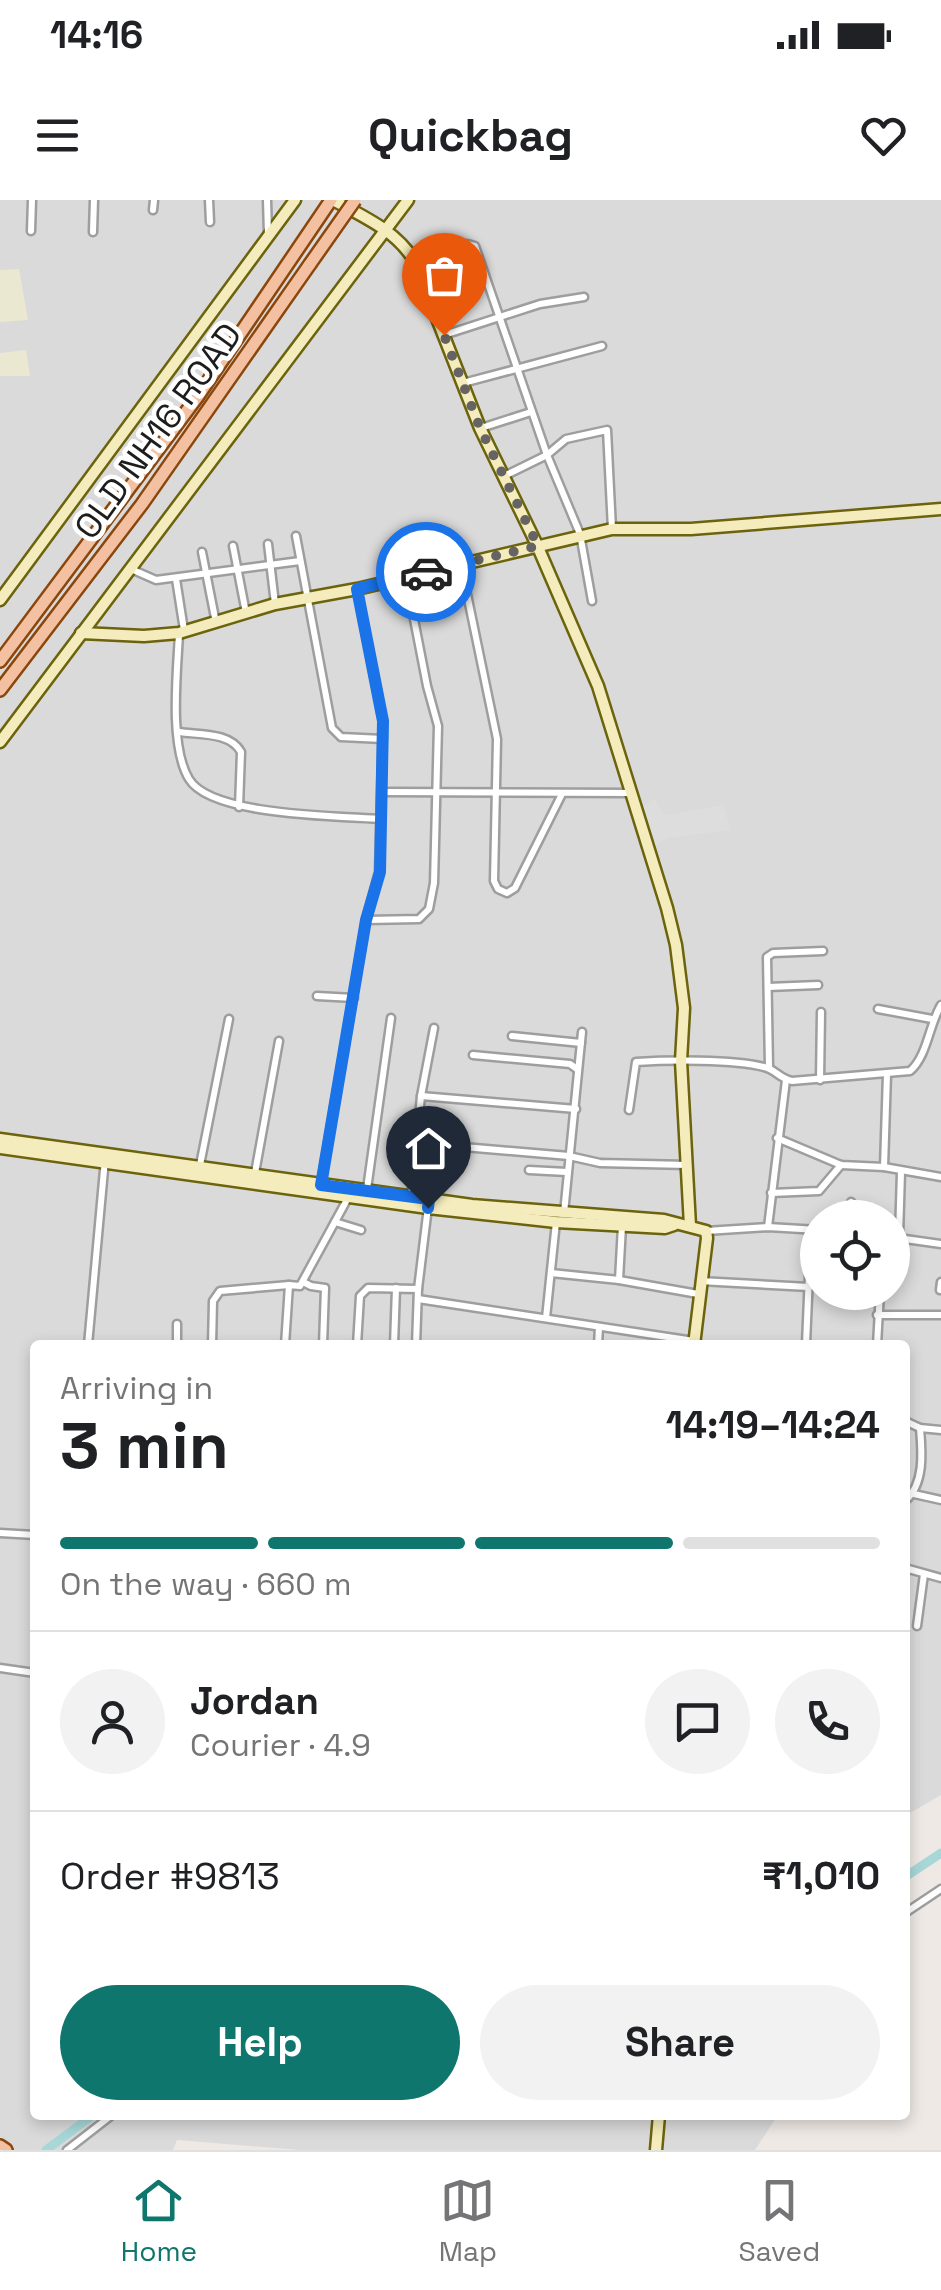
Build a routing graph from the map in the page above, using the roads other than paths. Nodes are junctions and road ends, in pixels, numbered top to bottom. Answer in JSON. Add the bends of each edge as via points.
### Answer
{"nodes":[{"id":1,"x":32,"y":200,"type":"edge"},
{"id":2,"x":94,"y":200,"type":"edge"},
{"id":3,"x":154,"y":200,"type":"edge"},
{"id":4,"x":209,"y":200,"type":"edge"},
{"id":5,"x":267,"y":200,"type":"edge"},
{"id":6,"x":295,"y":200,"type":"edge"},
{"id":7,"x":332,"y":200,"type":"edge"},
{"id":8,"x":355,"y":200,"type":"edge"},
{"id":9,"x":408,"y":200,"type":"edge"},
{"id":10,"x":153,"y":210,"type":"dead end"},
{"id":11,"x":210,"y":222,"type":"dead end"},
{"id":12,"x":31,"y":230,"type":"dead end"},
{"id":13,"x":386,"y":230,"type":"junction"},
{"id":14,"x":93,"y":232,"type":"dead end"},
{"id":15,"x":268,"y":237,"type":"junction"},
{"id":16,"x":414,"y":260,"type":"junction"},
{"id":17,"x":584,"y":297,"type":"dead end"},
{"id":18,"x":498,"y":316,"type":"junction"},
{"id":19,"x":444,"y":335,"type":"junction"},
{"id":20,"x":602,"y":346,"type":"dead end"},
{"id":21,"x":516,"y":368,"type":"junction"},
{"id":22,"x":461,"y":383,"type":"junction"},
{"id":23,"x":531,"y":412,"type":"junction"},
{"id":24,"x":480,"y":428,"type":"junction"},
{"id":25,"x":547,"y":455,"type":"junction"},
{"id":26,"x":503,"y":476,"type":"junction"},
{"id":27,"x":941,"y":509,"type":"edge"},
{"id":28,"x":612,"y":529,"type":"junction"},
{"id":29,"x":580,"y":534,"type":"junction"},
{"id":30,"x":296,"y":536,"type":"dead end"},
{"id":31,"x":268,"y":544,"type":"dead end"},
{"id":32,"x":233,"y":546,"type":"dead end"},
{"id":33,"x":538,"y":546,"type":"junction"},
{"id":34,"x":202,"y":552,"type":"dead end"},
{"id":35,"x":300,"y":561,"type":"junction"},
{"id":36,"x":270,"y":564,"type":"junction"},
{"id":37,"x":461,"y":564,"type":"junction"},
{"id":38,"x":130,"y":568,"type":"junction"},
{"id":39,"x":237,"y":568,"type":"junction"},
{"id":40,"x":206,"y":573,"type":"junction"},
{"id":41,"x":406,"y":577,"type":"junction"},
{"id":42,"x":176,"y":579,"type":"junction"},
{"id":43,"x":357,"y":589,"type":"junction"},
{"id":44,"x":307,"y":598,"type":"junction"},
{"id":45,"x":0,"y":600,"type":"edge"},
{"id":46,"x":592,"y":601,"type":"dead end"},
{"id":47,"x":276,"y":604,"type":"junction"},
{"id":48,"x":246,"y":614,"type":"junction"},
{"id":49,"x":216,"y":623,"type":"junction"},
{"id":50,"x":182,"y":632,"type":"junction"},
{"id":51,"x":82,"y":633,"type":"junction"},
{"id":52,"x":0,"y":661,"type":"edge"},
{"id":53,"x":0,"y":690,"type":"edge"},
{"id":54,"x":179,"y":732,"type":"junction"},
{"id":55,"x":383,"y":739,"type":"junction"},
{"id":56,"x":0,"y":742,"type":"edge"},
{"id":57,"x":383,"y":792,"type":"junction"},
{"id":58,"x":496,"y":792,"type":"junction"},
{"id":59,"x":632,"y":793,"type":"junction"},
{"id":60,"x":438,"y":794,"type":"junction"},
{"id":61,"x":562,"y":794,"type":"junction"},
{"id":62,"x":239,"y":808,"type":"junction"},
{"id":63,"x":381,"y":819,"type":"junction"},
{"id":64,"x":366,"y":920,"type":"junction"},
{"id":65,"x":823,"y":951,"type":"dead end"},
{"id":66,"x":818,"y":985,"type":"dead end"},
{"id":67,"x":768,"y":987,"type":"junction"},
{"id":68,"x":316,"y":996,"type":"dead end"},
{"id":69,"x":354,"y":998,"type":"junction"},
{"id":70,"x":941,"y":1005,"type":"edge"},
{"id":71,"x":878,"y":1009,"type":"dead end"},
{"id":72,"x":822,"y":1012,"type":"dead end"},
{"id":73,"x":391,"y":1018,"type":"dead end"},
{"id":74,"x":229,"y":1019,"type":"dead end"},
{"id":75,"x":932,"y":1019,"type":"junction"},
{"id":76,"x":434,"y":1028,"type":"dead end"},
{"id":77,"x":582,"y":1032,"type":"dead end"},
{"id":78,"x":512,"y":1036,"type":"dead end"},
{"id":79,"x":279,"y":1041,"type":"dead end"},
{"id":80,"x":581,"y":1043,"type":"junction"},
{"id":81,"x":472,"y":1055,"type":"dead end"},
{"id":82,"x":681,"y":1061,"type":"junction"},
{"id":83,"x":768,"y":1067,"type":"junction"},
{"id":84,"x":578,"y":1070,"type":"junction"},
{"id":85,"x":886,"y":1074,"type":"junction"},
{"id":86,"x":786,"y":1080,"type":"junction"},
{"id":87,"x":820,"y":1080,"type":"junction"},
{"id":88,"x":421,"y":1096,"type":"junction"},
{"id":89,"x":576,"y":1109,"type":"junction"},
{"id":90,"x":629,"y":1110,"type":"dead end"},
{"id":91,"x":777,"y":1138,"type":"junction"},
{"id":92,"x":0,"y":1139,"type":"edge"},
{"id":93,"x":417,"y":1143,"type":"junction"},
{"id":94,"x":0,"y":1148,"type":"edge"},
{"id":95,"x":569,"y":1156,"type":"junction"},
{"id":96,"x":105,"y":1158,"type":"junction"},
{"id":97,"x":200,"y":1165,"type":"junction"},
{"id":98,"x":689,"y":1165,"type":"junction"},
{"id":99,"x":841,"y":1165,"type":"junction"},
{"id":100,"x":884,"y":1168,"type":"junction"},
{"id":101,"x":529,"y":1170,"type":"dead end"},
{"id":102,"x":566,"y":1172,"type":"junction"},
{"id":103,"x":901,"y":1172,"type":"junction"},
{"id":104,"x":254,"y":1173,"type":"junction"},
{"id":105,"x":414,"y":1174,"type":"junction"},
{"id":106,"x":445,"y":1178,"type":"dead end"},
{"id":107,"x":941,"y":1178,"type":"edge"},
{"id":108,"x":321,"y":1185,"type":"junction"},
{"id":109,"x":367,"y":1190,"type":"junction"},
{"id":110,"x":771,"y":1193,"type":"junction"},
{"id":111,"x":349,"y":1196,"type":"junction"},
{"id":112,"x":411,"y":1197,"type":"junction"},
{"id":113,"x":900,"y":1200,"type":"edge"},
{"id":114,"x":428,"y":1203,"type":"junction"},
{"id":115,"x":560,"y":1218,"type":"junction"},
{"id":116,"x":334,"y":1222,"type":"junction"},
{"id":117,"x":622,"y":1226,"type":"junction"},
{"id":118,"x":670,"y":1226,"type":"junction"},
{"id":119,"x":690,"y":1226,"type":"junction"},
{"id":120,"x":768,"y":1227,"type":"junction"},
{"id":121,"x":800,"y":1229,"type":"edge"},
{"id":122,"x":361,"y":1230,"type":"dead end"},
{"id":123,"x":706,"y":1232,"type":"junction"},
{"id":124,"x":910,"y":1241,"type":"edge"},
{"id":125,"x":941,"y":1244,"type":"edge"},
{"id":126,"x":551,"y":1273,"type":"junction"},
{"id":127,"x":619,"y":1280,"type":"junction"},
{"id":128,"x":303,"y":1282,"type":"junction"},
{"id":129,"x":699,"y":1282,"type":"junction"},
{"id":130,"x":941,"y":1282,"type":"edge"},
{"id":131,"x":288,"y":1285,"type":"junction"},
{"id":132,"x":800,"y":1287,"type":"edge"},
{"id":133,"x":396,"y":1288,"type":"junction"},
{"id":134,"x":418,"y":1289,"type":"junction"},
{"id":135,"x":940,"y":1290,"type":"edge"},
{"id":136,"x":698,"y":1294,"type":"junction"},
{"id":137,"x":418,"y":1299,"type":"junction"},
{"id":138,"x":808,"y":1310,"type":"edge"},
{"id":139,"x":878,"y":1310,"type":"edge"},
{"id":140,"x":877,"y":1314,"type":"junction"},
{"id":141,"x":941,"y":1315,"type":"edge"},
{"id":142,"x":546,"y":1318,"type":"junction"},
{"id":143,"x":177,"y":1324,"type":"dead end"},
{"id":144,"x":600,"y":1327,"type":"junction"},
{"id":145,"x":649,"y":1333,"type":"junction"},
{"id":146,"x":88,"y":1340,"type":"edge"},
{"id":147,"x":177,"y":1340,"type":"edge"},
{"id":148,"x":212,"y":1340,"type":"edge"},
{"id":149,"x":285,"y":1340,"type":"edge"},
{"id":150,"x":323,"y":1340,"type":"edge"},
{"id":151,"x":357,"y":1340,"type":"edge"},
{"id":152,"x":394,"y":1340,"type":"edge"},
{"id":153,"x":416,"y":1340,"type":"edge"},
{"id":154,"x":599,"y":1340,"type":"edge"},
{"id":155,"x":648,"y":1340,"type":"edge"},
{"id":156,"x":680,"y":1340,"type":"edge"},
{"id":157,"x":694,"y":1340,"type":"edge"},
{"id":158,"x":806,"y":1340,"type":"edge"},
{"id":159,"x":876,"y":1340,"type":"edge"},
{"id":160,"x":910,"y":1423,"type":"edge"},
{"id":161,"x":920,"y":1428,"type":"junction"},
{"id":162,"x":941,"y":1430,"type":"edge"},
{"id":163,"x":914,"y":1494,"type":"junction"},
{"id":164,"x":910,"y":1498,"type":"edge"},
{"id":165,"x":941,"y":1500,"type":"edge"},
{"id":166,"x":0,"y":1533,"type":"edge"},
{"id":167,"x":30,"y":1535,"type":"edge"},
{"id":168,"x":910,"y":1570,"type":"edge"},
{"id":169,"x":924,"y":1574,"type":"junction"},
{"id":170,"x":941,"y":1578,"type":"edge"},
{"id":171,"x":917,"y":1626,"type":"dead end"},
{"id":172,"x":0,"y":1668,"type":"edge"},
{"id":173,"x":30,"y":1672,"type":"edge"},
{"id":174,"x":941,"y":1889,"type":"edge"},
{"id":175,"x":910,"y":1910,"type":"edge"},
{"id":176,"x":106,"y":2120,"type":"edge"},
{"id":177,"x":659,"y":2120,"type":"edge"},
{"id":178,"x":67,"y":2150,"type":"edge"},
{"id":179,"x":656,"y":2150,"type":"edge"}],
"edges":[{"from":1,"to":12,"type":"street"},
{"from":2,"to":14,"type":"street"},
{"from":3,"to":10,"type":"street"},
{"from":4,"to":11,"type":"street"},
{"from":5,"to":15,"type":"street"},
{"from":6,"to":15,"type":"street"},
{"from":7,"to":13,"type":"street"},
{"from":7,"to":52,"type":"main road","name":"OLD NH16 ROAD","via":[[198,396]]},
{"from":8,"to":53,"type":"main road","name":"OLD NH16 ROAD","bridge":true,"via":[[142,504]]},
{"from":9,"to":13,"type":"street"},
{"from":13,"to":16,"type":"street"},
{"from":13,"to":38,"type":"street"},
{"from":15,"to":45,"type":"street"},
{"from":16,"to":18,"type":"street","via":[[470,242]]},
{"from":16,"to":19,"type":"street"},
{"from":17,"to":18,"type":"street"},
{"from":18,"to":19,"type":"street"},
{"from":18,"to":21,"type":"street"},
{"from":19,"to":22,"type":"street"},
{"from":20,"to":21,"type":"street"},
{"from":21,"to":22,"type":"street"},
{"from":21,"to":23,"type":"street"},
{"from":22,"to":24,"type":"street"},
{"from":23,"to":24,"type":"street"},
{"from":23,"to":25,"type":"street"},
{"from":24,"to":26,"type":"street"},
{"from":25,"to":26,"type":"street"},
{"from":25,"to":28,"type":"street","via":[[566,439],[607,430]]},
{"from":25,"to":29,"type":"street"},
{"from":26,"to":33,"type":"street"},
{"from":27,"to":28,"type":"street"},
{"from":28,"to":29,"type":"street"},
{"from":29,"to":33,"type":"street"},
{"from":29,"to":46,"type":"street"},
{"from":30,"to":35,"type":"street"},
{"from":31,"to":36,"type":"street"},
{"from":32,"to":39,"type":"street"},
{"from":33,"to":37,"type":"street"},
{"from":33,"to":59,"type":"street","via":[[598,686]]},
{"from":34,"to":40,"type":"street"},
{"from":35,"to":36,"type":"street"},
{"from":35,"to":44,"type":"street"},
{"from":36,"to":39,"type":"street"},
{"from":36,"to":47,"type":"street"},
{"from":37,"to":41,"type":"street"},
{"from":37,"to":58,"type":"street","via":[[494,723]]},
{"from":38,"to":42,"type":"street","via":[[151,580]]},
{"from":38,"to":51,"type":"street"},
{"from":39,"to":40,"type":"street"},
{"from":39,"to":48,"type":"street"},
{"from":40,"to":42,"type":"street"},
{"from":40,"to":49,"type":"street"},
{"from":41,"to":43,"type":"street"},
{"from":41,"to":60,"type":"street","via":[[438,726]]},
{"from":42,"to":50,"type":"street"},
{"from":43,"to":44,"type":"street"},
{"from":43,"to":55,"type":"street"},
{"from":44,"to":47,"type":"street"},
{"from":44,"to":55,"type":"street","via":[[332,728],[340,737]]},
{"from":47,"to":48,"type":"street"},
{"from":48,"to":49,"type":"street"},
{"from":49,"to":50,"type":"street"},
{"from":50,"to":51,"type":"street"},
{"from":50,"to":54,"type":"street"},
{"from":51,"to":56,"type":"street"},
{"from":54,"to":62,"type":"street","via":[[190,782]]},
{"from":54,"to":62,"type":"street","via":[[238,745]]},
{"from":55,"to":57,"type":"street"},
{"from":57,"to":60,"type":"street"},
{"from":57,"to":63,"type":"street"},
{"from":58,"to":60,"type":"street"},
{"from":58,"to":61,"type":"street"},
{"from":58,"to":61,"type":"street","via":[[494,881],[508,893]]},
{"from":59,"to":61,"type":"street"},
{"from":59,"to":82,"type":"street","via":[[676,945],[684,1008]]},
{"from":60,"to":64,"type":"street","via":[[428,908],[418,920]]},
{"from":62,"to":63,"type":"street"},
{"from":63,"to":64,"type":"street","via":[[380,872]]},
{"from":64,"to":69,"type":"street"},
{"from":65,"to":67,"type":"street","via":[[770,954]]},
{"from":66,"to":67,"type":"street"},
{"from":67,"to":83,"type":"street"},
{"from":68,"to":69,"type":"street"},
{"from":69,"to":108,"type":"street"},
{"from":70,"to":75,"type":"street"},
{"from":71,"to":75,"type":"street"},
{"from":72,"to":87,"type":"street"},
{"from":73,"to":109,"type":"street"},
{"from":74,"to":97,"type":"street"},
{"from":75,"to":85,"type":"street","via":[[916,1068]]},
{"from":76,"to":88,"type":"street"},
{"from":77,"to":80,"type":"street"},
{"from":78,"to":80,"type":"street"},
{"from":79,"to":104,"type":"street"},
{"from":80,"to":84,"type":"street"},
{"from":81,"to":84,"type":"street"},
{"from":82,"to":83,"type":"street"},
{"from":82,"to":90,"type":"street","via":[[636,1062]]},
{"from":82,"to":98,"type":"street"},
{"from":83,"to":86,"type":"street"},
{"from":84,"to":89,"type":"street"},
{"from":85,"to":87,"type":"street"},
{"from":85,"to":100,"type":"street"},
{"from":86,"to":87,"type":"street"},
{"from":86,"to":91,"type":"street"},
{"from":88,"to":89,"type":"street"},
{"from":88,"to":93,"type":"street"},
{"from":89,"to":95,"type":"street"},
{"from":91,"to":99,"type":"street"},
{"from":91,"to":110,"type":"street"},
{"from":92,"to":96,"type":"street"},
{"from":93,"to":95,"type":"street"},
{"from":93,"to":105,"type":"street"},
{"from":94,"to":96,"type":"street"},
{"from":95,"to":98,"type":"street"},
{"from":95,"to":102,"type":"street"},
{"from":96,"to":97,"type":"street"},
{"from":96,"to":111,"type":"street"},
{"from":96,"to":146,"type":"street"},
{"from":97,"to":104,"type":"street"},
{"from":98,"to":119,"type":"street"},
{"from":99,"to":100,"type":"street"},
{"from":99,"to":110,"type":"street","via":[[819,1191]]},
{"from":100,"to":103,"type":"street"},
{"from":101,"to":102,"type":"street"},
{"from":102,"to":115,"type":"street"},
{"from":103,"to":107,"type":"street"},
{"from":103,"to":113,"type":"street"},
{"from":104,"to":108,"type":"street"},
{"from":105,"to":106,"type":"street"},
{"from":105,"to":112,"type":"street"},
{"from":108,"to":109,"type":"street"},
{"from":109,"to":112,"type":"street"},
{"from":110,"to":120,"type":"street"},
{"from":111,"to":114,"type":"street"},
{"from":111,"to":116,"type":"street"},
{"from":112,"to":114,"type":"street"},
{"from":114,"to":115,"type":"street"},
{"from":114,"to":134,"type":"street"},
{"from":115,"to":117,"type":"street"},
{"from":115,"to":118,"type":"street","via":[[664,1220]]},
{"from":115,"to":126,"type":"street"},
{"from":116,"to":122,"type":"street"},
{"from":116,"to":128,"type":"street"},
{"from":117,"to":118,"type":"street"},
{"from":117,"to":127,"type":"street"},
{"from":118,"to":119,"type":"street"},
{"from":119,"to":123,"type":"street"},
{"from":120,"to":121,"type":"street"},
{"from":120,"to":123,"type":"street"},
{"from":123,"to":129,"type":"street"},
{"from":124,"to":125,"type":"street"},
{"from":126,"to":127,"type":"street"},
{"from":126,"to":142,"type":"street"},
{"from":127,"to":136,"type":"street"},
{"from":128,"to":131,"type":"street"},
{"from":128,"to":150,"type":"street","via":[[325,1288]]},
{"from":129,"to":132,"type":"street"},
{"from":129,"to":136,"type":"street"},
{"from":130,"to":135,"type":"street"},
{"from":131,"to":148,"type":"street","via":[[220,1291],[213,1301]]},
{"from":131,"to":149,"type":"street"},
{"from":133,"to":134,"type":"street"},
{"from":133,"to":151,"type":"street","via":[[368,1288],[360,1296]]},
{"from":133,"to":152,"type":"street"},
{"from":134,"to":137,"type":"street"},
{"from":136,"to":157,"type":"street"},
{"from":137,"to":142,"type":"street"},
{"from":137,"to":153,"type":"street"},
{"from":138,"to":158,"type":"street"},
{"from":139,"to":140,"type":"street"},
{"from":140,"to":141,"type":"street"},
{"from":140,"to":159,"type":"street"},
{"from":142,"to":144,"type":"street"},
{"from":143,"to":147,"type":"street"},
{"from":144,"to":145,"type":"street"},
{"from":144,"to":154,"type":"street"},
{"from":145,"to":155,"type":"street"},
{"from":145,"to":156,"type":"street"},
{"from":160,"to":161,"type":"street"},
{"from":161,"to":162,"type":"street"},
{"from":161,"to":163,"type":"street"},
{"from":163,"to":164,"type":"street"},
{"from":163,"to":165,"type":"street"},
{"from":166,"to":167,"type":"street"},
{"from":168,"to":169,"type":"street"},
{"from":169,"to":170,"type":"street"},
{"from":169,"to":171,"type":"street"},
{"from":172,"to":173,"type":"street"},
{"from":174,"to":175,"type":"street"},
{"from":176,"to":178,"type":"street"},
{"from":177,"to":179,"type":"street"}]}
